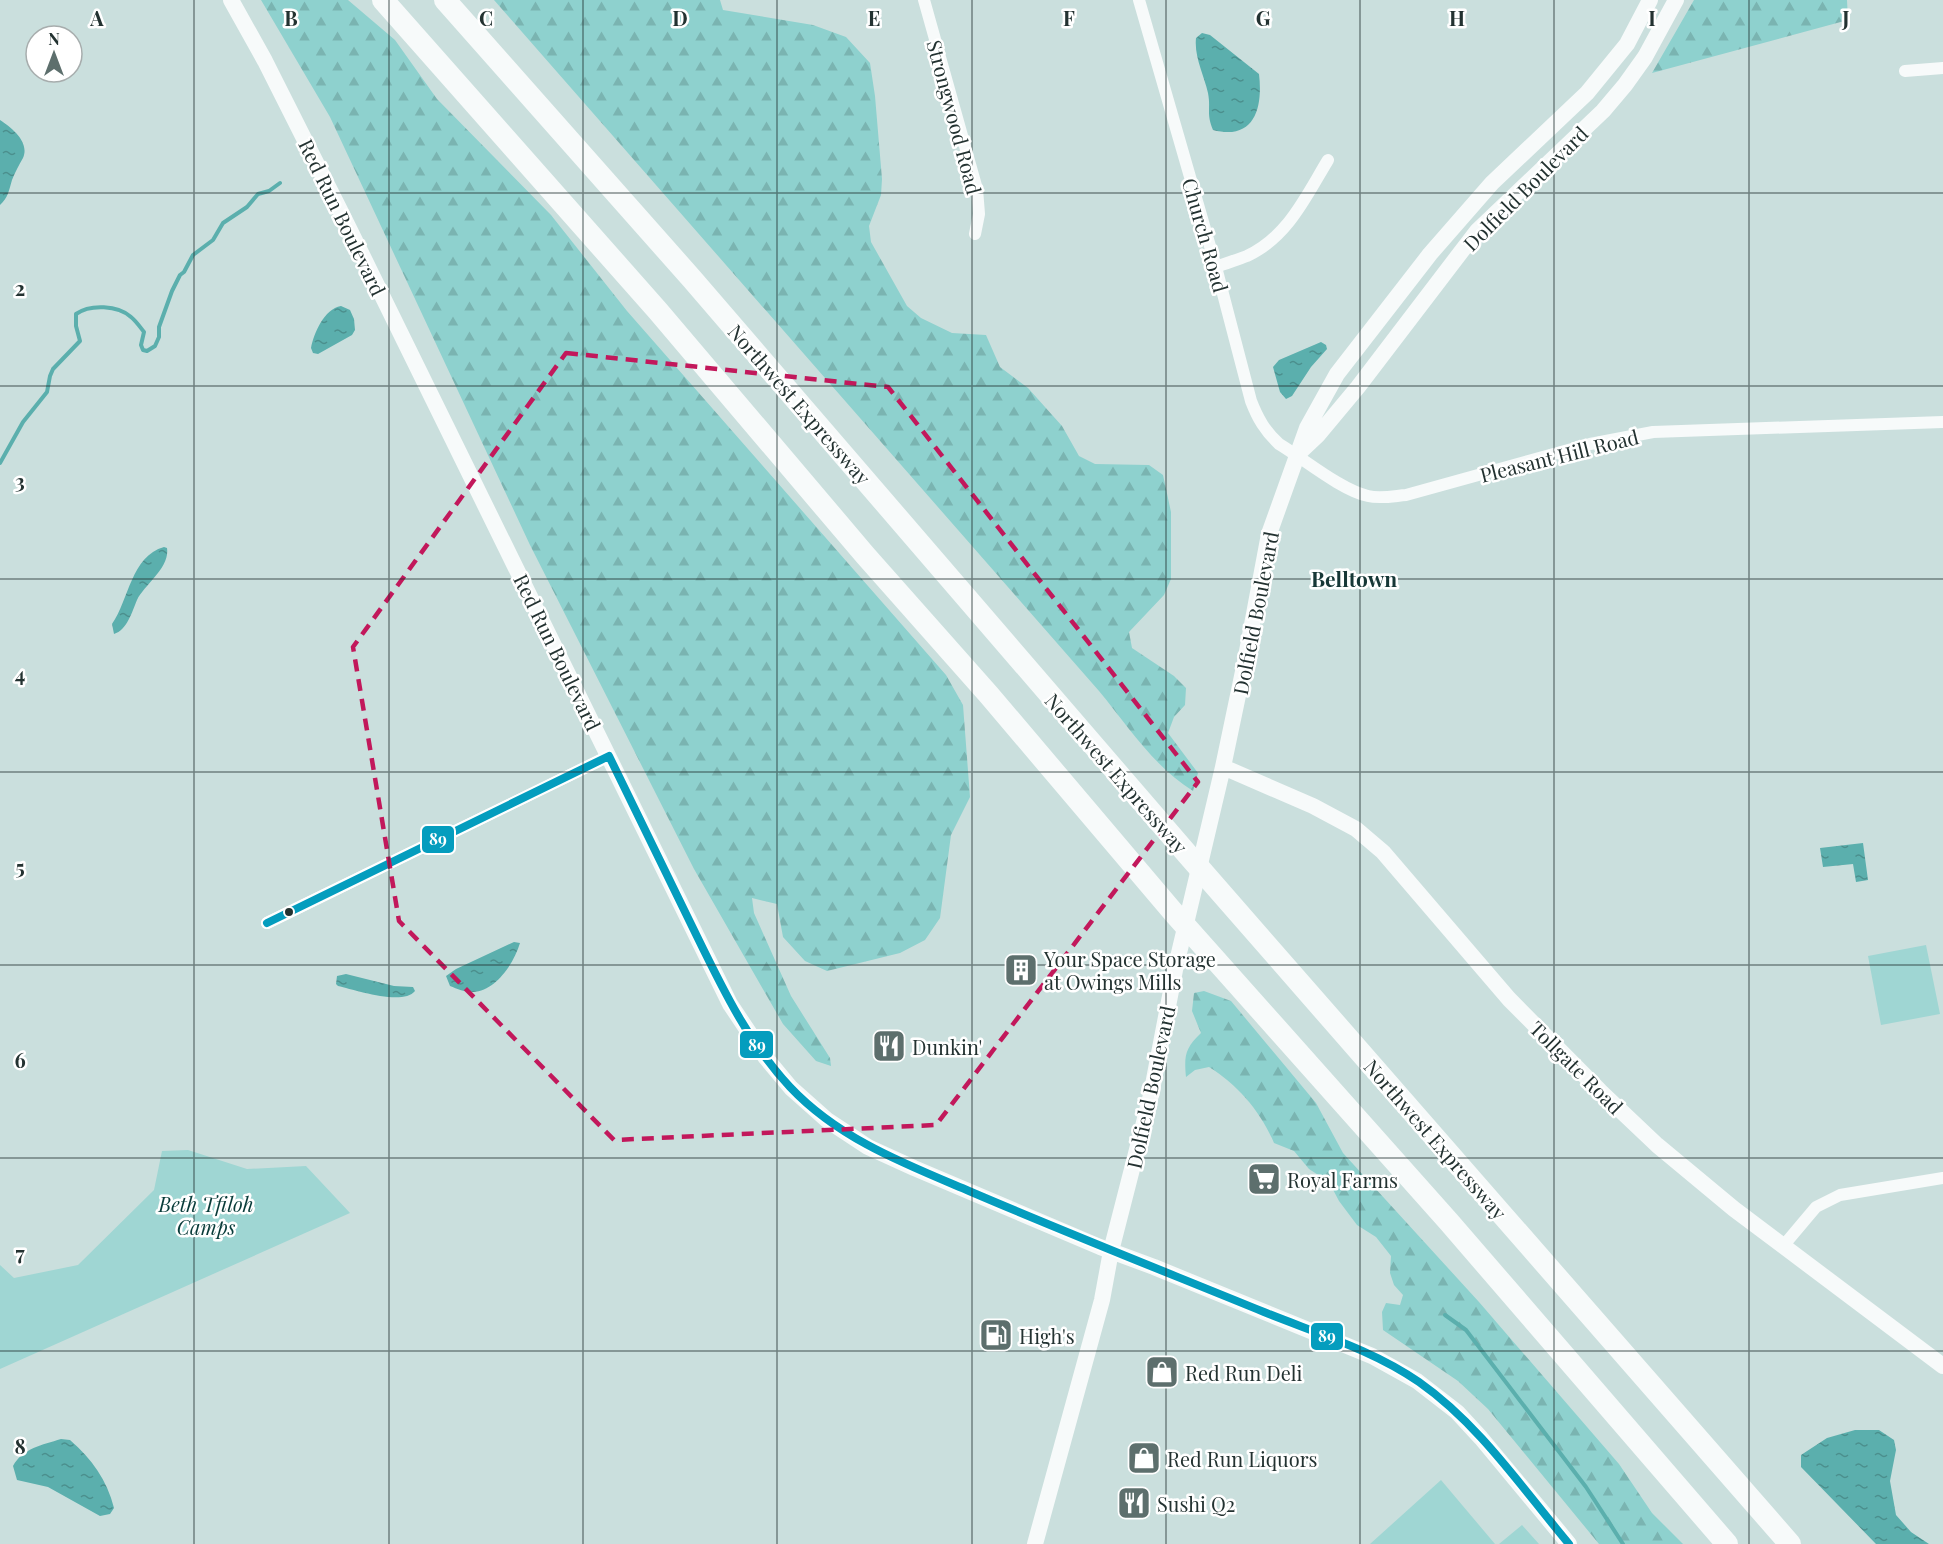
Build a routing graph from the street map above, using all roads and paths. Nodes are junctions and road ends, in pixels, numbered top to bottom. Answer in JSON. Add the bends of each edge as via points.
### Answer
{"nodes":[{"id":1,"x":231,"y":0,"type":"edge"},
{"id":2,"x":383,"y":0,"type":"edge"},
{"id":3,"x":445,"y":0,"type":"edge"},
{"id":4,"x":924,"y":0,"type":"edge"},
{"id":5,"x":1139,"y":0,"type":"edge"},
{"id":6,"x":1650,"y":0,"type":"edge"},
{"id":7,"x":1676,"y":0,"type":"edge"},
{"id":8,"x":1943,"y":68,"type":"edge"},
{"id":9,"x":1905,"y":72,"type":"dead end"},
{"id":10,"x":1328,"y":160,"type":"dead end"},
{"id":11,"x":975,"y":234,"type":"dead end"},
{"id":12,"x":1216,"y":267,"type":"junction"},
{"id":13,"x":1943,"y":422,"type":"edge"},
{"id":14,"x":1297,"y":454,"type":"junction"},
{"id":15,"x":609,"y":756,"type":"junction"},
{"id":16,"x":1223,"y":767,"type":"junction"},
{"id":17,"x":267,"y":923,"type":"dead end"},
{"id":18,"x":1943,"y":1178,"type":"edge"},
{"id":19,"x":1784,"y":1245,"type":"junction"},
{"id":20,"x":1111,"y":1251,"type":"junction"},
{"id":21,"x":1943,"y":1366,"type":"edge"},
{"id":22,"x":1035,"y":1544,"type":"edge"},
{"id":23,"x":1569,"y":1544,"type":"edge"},
{"id":24,"x":1727,"y":1544,"type":"edge"},
{"id":25,"x":1790,"y":1544,"type":"edge"}],
"edges":[{"from":1,"to":15,"type":"main road","name":"Red Run Boulevard","via":[[338,205]]},
{"from":2,"to":24,"type":"highway","via":[[658,311],[1173,912],[1449,1222]]},
{"from":3,"to":25,"type":"highway","name":"Northwest Expressway"},
{"from":4,"to":11,"type":"street","name":"Strongwood Road","via":[[977,189],[979,214]]},
{"from":5,"to":12,"type":"street","name":"Church Road"},
{"from":6,"to":14,"type":"main road","name":"Dolfield Boulevard","via":[[1627,45],[1587,93],[1492,183],[1430,254],[1337,374]]},
{"from":7,"to":14,"type":"main road","name":"Dolfield Boulevard","via":[[1625,85],[1603,111],[1477,231],[1331,420]]},
{"from":8,"to":9,"type":"street"},
{"from":10,"to":12,"type":"street","via":[[1284,230],[1247,256]]},
{"from":12,"to":14,"type":"street","name":"Church Road","via":[[1258,421],[1268,434]]},
{"from":13,"to":14,"type":"street","name":"Pleasant Hill Road","via":[[1653,432],[1590,444],[1426,490],[1386,497],[1355,492]]},
{"from":14,"to":16,"type":"main road","name":"Dolfield Boulevard","via":[[1269,534]]},
{"from":15,"to":17,"type":"street"},
{"from":15,"to":20,"type":"main road","name":"Red Run Boulevard","via":[[730,1004],[791,1088],[827,1120],[868,1147]]},
{"from":16,"to":19,"type":"main road","name":"Tollgate Road","via":[[1335,816],[1374,844],[1509,999],[1600,1092],[1698,1181]]},
{"from":16,"to":20,"type":"main road","name":"Dolfield Boulevard","via":[[1175,970],[1151,1095]]},
{"from":18,"to":19,"type":"street","via":[[1840,1195],[1816,1207]]},
{"from":19,"to":21,"type":"main road","name":"Tollgate Road"},
{"from":20,"to":22,"type":"main road","name":"Dolfield Boulevard","via":[[1102,1300]]},
{"from":20,"to":23,"type":"main road","name":"Red Run Boulevard","via":[[1372,1356],[1417,1381],[1457,1412]]}]}
